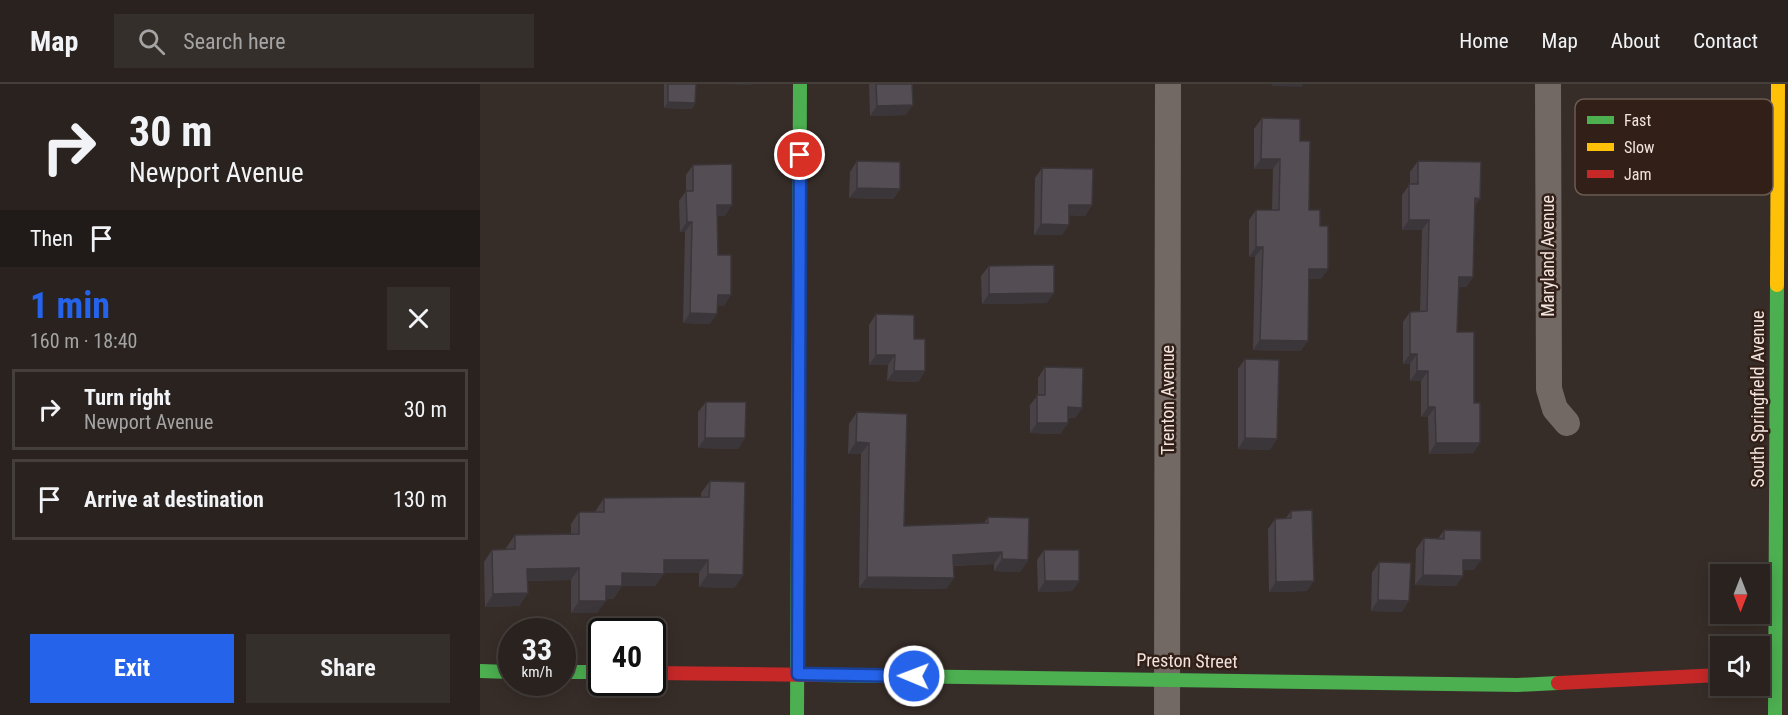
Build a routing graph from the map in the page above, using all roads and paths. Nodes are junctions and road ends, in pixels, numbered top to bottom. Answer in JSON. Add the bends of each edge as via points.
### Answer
{"nodes":[{"id":1,"x":800,"y":84,"type":"edge"},
{"id":2,"x":1168,"y":84,"type":"edge"},
{"id":3,"x":1548,"y":84,"type":"edge"},
{"id":4,"x":1778,"y":84,"type":"edge"},
{"id":5,"x":1567,"y":423,"type":"dead end"},
{"id":6,"x":480,"y":671,"type":"edge"},
{"id":7,"x":498,"y":672,"type":"edge"},
{"id":8,"x":1781,"y":672,"type":"edge"},
{"id":9,"x":666,"y":673,"type":"edge"},
{"id":10,"x":798,"y":674,"type":"junction"},
{"id":11,"x":1710,"y":675,"type":"edge"},
{"id":12,"x":1168,"y":679,"type":"junction"},
{"id":13,"x":797,"y":715,"type":"edge"},
{"id":14,"x":1167,"y":715,"type":"edge"},
{"id":15,"x":1775,"y":715,"type":"edge"}],
"edges":[{"from":1,"to":10,"type":"street"},
{"from":2,"to":12,"type":"street","name":"Trenton Avenue"},
{"from":3,"to":5,"type":"street","name":"Maryland Avenue","via":[[1549,389],[1555,409]]},
{"from":4,"to":8,"type":"street","name":"South Springfield Avenue"},
{"from":6,"to":7,"type":"street"},
{"from":8,"to":15,"type":"street","name":"South Springfield Avenue"},
{"from":9,"to":10,"type":"street","name":"Preston Street"},
{"from":10,"to":12,"type":"street","name":"Preston Street"},
{"from":10,"to":13,"type":"street"},
{"from":11,"to":12,"type":"street","name":"Preston Street","via":[[1518,685]]},
{"from":12,"to":14,"type":"street","name":"Trenton Avenue"}]}
